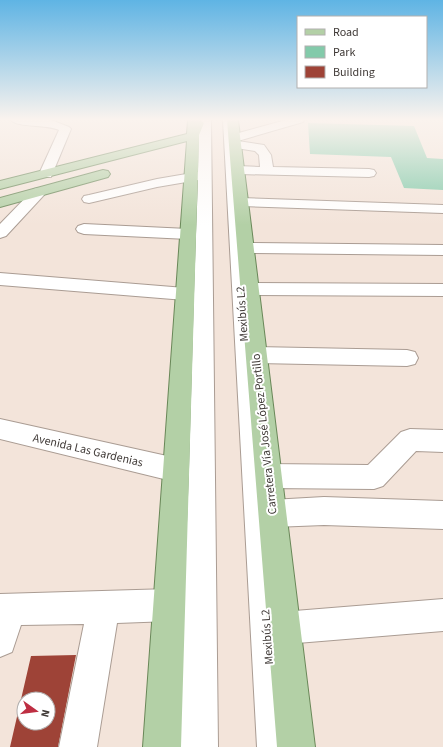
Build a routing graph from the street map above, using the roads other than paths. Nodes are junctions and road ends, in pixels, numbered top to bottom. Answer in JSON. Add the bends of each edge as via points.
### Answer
{"nodes":[{"id":1,"x":54,"y":155,"type":"edge"},
{"id":2,"x":115,"y":155,"type":"edge"},
{"id":3,"x":195,"y":155,"type":"edge"},
{"id":4,"x":195,"y":155,"type":"edge"},
{"id":5,"x":236,"y":155,"type":"edge"},
{"id":6,"x":237,"y":155,"type":"edge"},
{"id":7,"x":266,"y":155,"type":"edge"},
{"id":8,"x":237,"y":170,"type":"junction"},
{"id":9,"x":267,"y":170,"type":"junction"},
{"id":10,"x":116,"y":171,"type":"dead end"},
{"id":11,"x":369,"y":173,"type":"dead end"},
{"id":12,"x":46,"y":174,"type":"junction"},
{"id":13,"x":197,"y":176,"type":"junction"},
{"id":14,"x":0,"y":186,"type":"edge"},
{"id":15,"x":39,"y":192,"type":"junction"},
{"id":16,"x":89,"y":199,"type":"dead end"},
{"id":17,"x":240,"y":202,"type":"junction"},
{"id":18,"x":0,"y":203,"type":"edge"},
{"id":19,"x":443,"y":208,"type":"edge"},
{"id":20,"x":84,"y":229,"type":"dead end"},
{"id":21,"x":0,"y":233,"type":"edge"},
{"id":22,"x":188,"y":234,"type":"junction"},
{"id":23,"x":245,"y":248,"type":"junction"},
{"id":24,"x":443,"y":250,"type":"edge"},
{"id":25,"x":0,"y":279,"type":"edge"},
{"id":26,"x":249,"y":289,"type":"junction"},
{"id":27,"x":443,"y":290,"type":"edge"},
{"id":28,"x":185,"y":294,"type":"junction"},
{"id":29,"x":256,"y":355,"type":"junction"},
{"id":30,"x":406,"y":358,"type":"dead end"},
{"id":31,"x":0,"y":429,"type":"edge"},
{"id":32,"x":443,"y":441,"type":"edge"},
{"id":33,"x":176,"y":470,"type":"junction"},
{"id":34,"x":268,"y":476,"type":"junction"},
{"id":35,"x":272,"y":513,"type":"junction"},
{"id":36,"x":443,"y":515,"type":"edge"},
{"id":37,"x":170,"y":605,"type":"junction"},
{"id":38,"x":103,"y":607,"type":"junction"},
{"id":39,"x":5,"y":610,"type":"edge"},
{"id":40,"x":443,"y":615,"type":"edge"},
{"id":41,"x":284,"y":628,"type":"junction"},
{"id":42,"x":0,"y":640,"type":"edge"},
{"id":43,"x":78,"y":747,"type":"edge"},
{"id":44,"x":162,"y":747,"type":"edge"},
{"id":45,"x":199,"y":747,"type":"edge"},
{"id":46,"x":276,"y":747,"type":"edge"},
{"id":47,"x":296,"y":747,"type":"edge"}],
"edges":[{"from":1,"to":12,"type":"street"},
{"from":2,"to":12,"type":"main road"},
{"from":3,"to":13,"type":"main road"},
{"from":4,"to":13,"type":"street"},
{"from":5,"to":8,"type":"main road","name":"Carretera Vía José López Portillo"},
{"from":6,"to":46,"type":"street","name":"Mexibús L2"},
{"from":7,"to":9,"type":"street"},
{"from":8,"to":9,"type":"street"},
{"from":8,"to":17,"type":"main road","name":"Carretera Vía José López Portillo"},
{"from":9,"to":11,"type":"street"},
{"from":10,"to":15,"type":"main road"},
{"from":12,"to":14,"type":"main road"},
{"from":13,"to":16,"type":"street"},
{"from":13,"to":22,"type":"main road"},
{"from":13,"to":45,"type":"street"},
{"from":15,"to":18,"type":"main road"},
{"from":15,"to":21,"type":"street"},
{"from":17,"to":19,"type":"street"},
{"from":17,"to":23,"type":"main road","name":"Carretera Vía José López Portillo"},
{"from":20,"to":22,"type":"street"},
{"from":22,"to":28,"type":"main road"},
{"from":23,"to":24,"type":"street"},
{"from":23,"to":26,"type":"main road","name":"Carretera Vía José López Portillo"},
{"from":25,"to":28,"type":"street"},
{"from":26,"to":27,"type":"street"},
{"from":26,"to":29,"type":"main road","name":"Carretera Vía José López Portillo"},
{"from":28,"to":33,"type":"main road"},
{"from":29,"to":30,"type":"street"},
{"from":29,"to":34,"type":"main road","name":"Carretera Vía José López Portillo"},
{"from":31,"to":33,"type":"street","name":"Avenida Las Gardenias"},
{"from":32,"to":34,"type":"street","via":[[410,440],[374,477]]},
{"from":33,"to":37,"type":"main road"},
{"from":34,"to":35,"type":"main road","name":"Carretera Vía José López Portillo"},
{"from":35,"to":36,"type":"street","via":[[324,511]]},
{"from":35,"to":41,"type":"main road","name":"Carretera Vía José López Portillo"},
{"from":37,"to":38,"type":"street"},
{"from":37,"to":44,"type":"main road"},
{"from":38,"to":39,"type":"street"},
{"from":38,"to":43,"type":"street"},
{"from":39,"to":42,"type":"street"},
{"from":40,"to":41,"type":"street"},
{"from":41,"to":47,"type":"main road","name":"Carretera Vía José López Portillo"}]}
